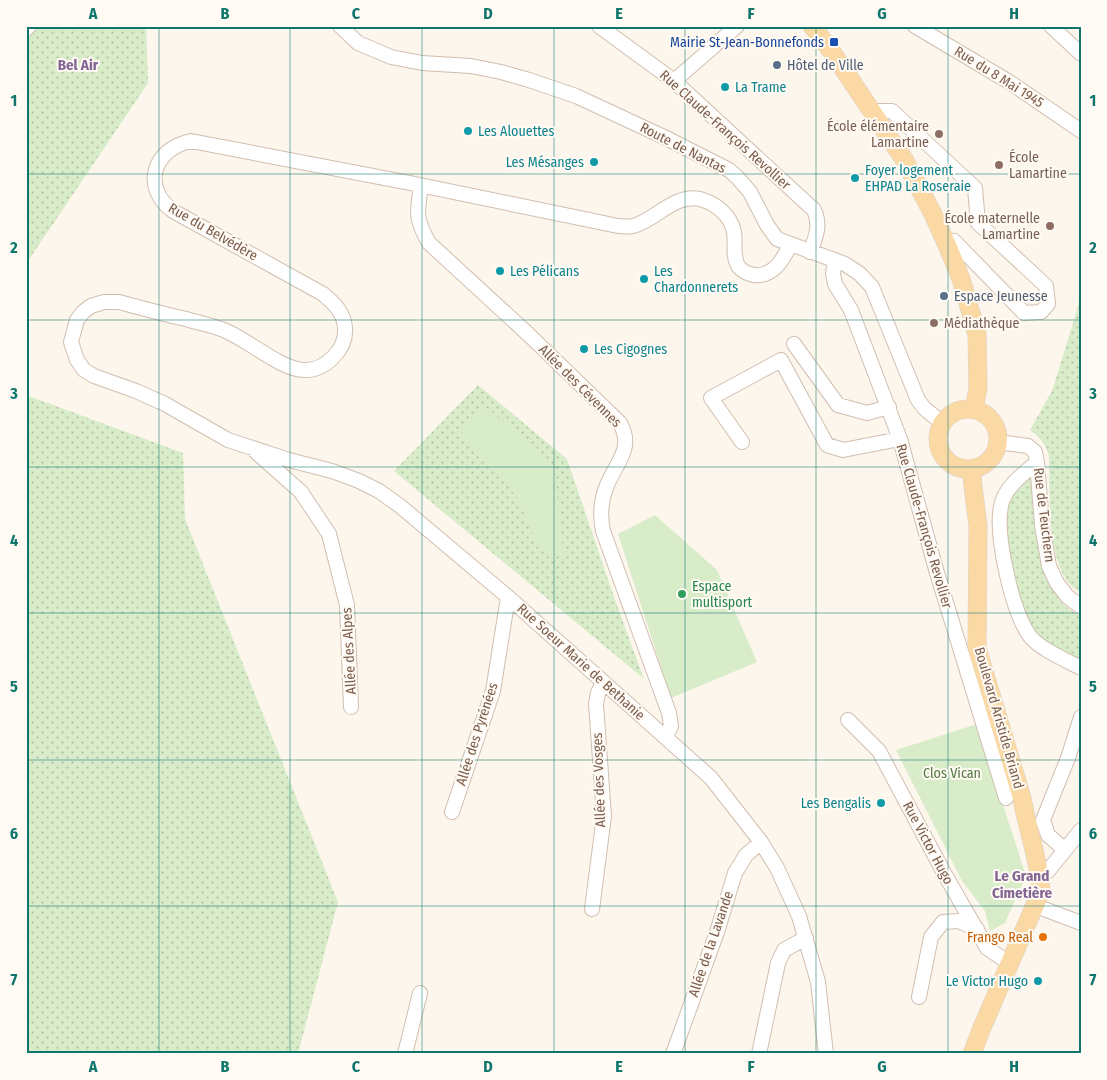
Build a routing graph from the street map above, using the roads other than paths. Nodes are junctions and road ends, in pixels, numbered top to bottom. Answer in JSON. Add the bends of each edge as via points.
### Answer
{"nodes":[{"id":1,"x":29,"y":26,"type":"edge"},
{"id":2,"x":340,"y":26,"type":"edge"},
{"id":3,"x":599,"y":26,"type":"edge"},
{"id":4,"x":737,"y":26,"type":"edge"},
{"id":5,"x":915,"y":26,"type":"edge"},
{"id":6,"x":1050,"y":26,"type":"edge"},
{"id":7,"x":810,"y":28,"type":"edge"},
{"id":8,"x":26,"y":29,"type":"edge"},
{"id":9,"x":1081,"y":54,"type":"edge"},
{"id":10,"x":674,"y":81,"type":"junction"},
{"id":11,"x":872,"y":111,"type":"junction"},
{"id":12,"x":1081,"y":131,"type":"edge"},
{"id":13,"x":421,"y":186,"type":"junction"},
{"id":14,"x":790,"y":245,"type":"junction"},
{"id":15,"x":947,"y":245,"type":"junction"},
{"id":16,"x":810,"y":252,"type":"junction"},
{"id":17,"x":835,"y":260,"type":"junction"},
{"id":18,"x":794,"y":344,"type":"dead end"},
{"id":19,"x":889,"y":407,"type":"junction"},
{"id":20,"x":974,"y":410,"type":"junction"},
{"id":21,"x":180,"y":413,"type":"joint"},
{"id":22,"x":942,"y":424,"type":"junction"},
{"id":23,"x":900,"y":439,"type":"junction"},
{"id":24,"x":742,"y":442,"type":"dead end"},
{"id":25,"x":998,"y":442,"type":"junction"},
{"id":26,"x":251,"y":448,"type":"junction"},
{"id":27,"x":1037,"y":462,"type":"junction"},
{"id":28,"x":971,"y":470,"type":"junction"},
{"id":29,"x":508,"y":597,"type":"junction"},
{"id":30,"x":1081,"y":607,"type":"edge"},
{"id":31,"x":1081,"y":668,"type":"edge"},
{"id":32,"x":603,"y":683,"type":"junction"},
{"id":33,"x":351,"y":707,"type":"dead end"},
{"id":34,"x":1081,"y":717,"type":"edge"},
{"id":35,"x":848,"y":720,"type":"dead end"},
{"id":36,"x":666,"y":737,"type":"junction"},
{"id":37,"x":1006,"y":798,"type":"dead end"},
{"id":38,"x":452,"y":812,"type":"dead end"},
{"id":39,"x":1081,"y":830,"type":"edge"},
{"id":40,"x":761,"y":842,"type":"junction"},
{"id":41,"x":1065,"y":850,"type":"junction"},
{"id":42,"x":1040,"y":874,"type":"junction"},
{"id":43,"x":1036,"y":906,"type":"junction"},
{"id":44,"x":592,"y":908,"type":"dead end"},
{"id":45,"x":1081,"y":923,"type":"edge"},
{"id":46,"x":976,"y":929,"type":"junction"},
{"id":47,"x":806,"y":938,"type":"junction"},
{"id":48,"x":1009,"y":963,"type":"junction"},
{"id":49,"x":420,"y":993,"type":"dead end"},
{"id":50,"x":919,"y":997,"type":"dead end"},
{"id":51,"x":405,"y":1054,"type":"edge"},
{"id":52,"x":673,"y":1054,"type":"edge"},
{"id":53,"x":759,"y":1054,"type":"edge"},
{"id":54,"x":826,"y":1054,"type":"edge"},
{"id":55,"x":972,"y":1054,"type":"edge"}],
"edges":[{"from":1,"to":8,"type":"street"},
{"from":2,"to":14,"type":"street","name":"Route de Nantas","via":[[358,43],[391,57],[501,72],[576,96],[664,137],[733,174],[750,192],[772,233]]},
{"from":3,"to":10,"type":"street","name":"Rue Claude-François Revollier"},
{"from":4,"to":10,"type":"street"},
{"from":5,"to":12,"type":"street","name":"Rue du 8 Mai 1945","via":[[1011,83]]},
{"from":6,"to":9,"type":"street"},
{"from":7,"to":11,"type":"main road","via":[[832,52]]},
{"from":10,"to":16,"type":"street","name":"Rue Claude-François Revollier","via":[[814,210],[818,228]]},
{"from":11,"to":15,"type":"main road","via":[[920,187]]},
{"from":11,"to":15,"type":"street","via":[[892,111],[974,188],[978,223],[1046,286],[1048,304],[1041,312],[1024,313],[954,241]]},
{"from":13,"to":14,"type":"street","name":"Rue du Belvédère","via":[[618,226],[634,226],[685,199],[697,198],[724,212],[730,220],[737,264],[752,275],[761,275],[775,268]]},
{"from":13,"to":21,"type":"street","name":"Rue du Belvédère","via":[[203,142],[180,144],[164,154],[157,164],[154,179],[165,205],[323,294],[341,312],[346,334],[330,360],[313,370],[302,370],[212,326],[119,302],[104,302],[83,312],[77,320],[72,342],[84,370]]},
{"from":13,"to":36,"type":"street","name":"Allée des Cévennes","via":[[417,210],[420,226],[429,243],[620,422],[624,430],[624,452],[606,486],[601,520],[669,714],[671,726]]},
{"from":14,"to":16,"type":"street","name":"Route de Nantas"},
{"from":15,"to":20,"type":"main road","via":[[977,334],[978,388]]},
{"from":16,"to":17,"type":"street","name":"Route de Nantas"},
{"from":17,"to":19,"type":"street","name":"Rue Claude-François Revollier","via":[[835,284],[851,310]]},
{"from":17,"to":22,"type":"street","name":"Route de Nantas","via":[[854,269],[872,287],[918,400]]},
{"from":18,"to":19,"type":"street","via":[[838,405],[866,413]]},
{"from":19,"to":23,"type":"street","name":"Rue Claude-François Revollier"},
{"from":20,"to":22,"type":"main road","via":[[956,412]]},
{"from":20,"to":25,"type":"main road","via":[[982,412],[995,425]]},
{"from":21,"to":26,"type":"street","name":"Rue Soeur Marie de Bethanie","via":[[228,440]]},
{"from":22,"to":28,"type":"main road","via":[[938,442],[945,459],[952,466]]},
{"from":23,"to":24,"type":"street","via":[[843,450],[828,445],[781,360],[711,398]]},
{"from":23,"to":37,"type":"street","name":"Rue Claude-François Revollier","via":[[936,573]]},
{"from":25,"to":27,"type":"street","name":"Rue de Teuchern","via":[[1028,446]]},
{"from":25,"to":28,"type":"main road","via":[[997,450],[986,464]]},
{"from":26,"to":29,"type":"street","name":"Rue Soeur Marie de Bethanie","via":[[332,471],[379,492]]},
{"from":26,"to":33,"type":"street","name":"Allée des Alpes","via":[[301,492],[329,534],[348,604]]},
{"from":27,"to":30,"type":"street","name":"Rue de Teuchern","via":[[1049,566],[1067,596]]},
{"from":27,"to":31,"type":"street","via":[[1011,487],[1001,506],[1007,576],[1014,603],[1030,636]]},
{"from":28,"to":42,"type":"main road","name":"Boulevard Aristide Briand","via":[[978,526],[977,648],[1022,798]]},
{"from":29,"to":32,"type":"street","name":"Rue Soeur Marie de Bethanie"},
{"from":29,"to":38,"type":"street","name":"Allée des Pyrénées","via":[[493,690]]},
{"from":32,"to":36,"type":"street","name":"Rue Soeur Marie de Bethanie"},
{"from":32,"to":44,"type":"street","name":"Allée des Vosges","via":[[596,704],[604,816]]},
{"from":34,"to":41,"type":"street","via":[[1043,820],[1048,835]]},
{"from":35,"to":46,"type":"street","name":"Rue Victor Hugo","via":[[879,751]]},
{"from":36,"to":40,"type":"street","name":"Rue Soeur Marie de Bethanie","via":[[711,778]]},
{"from":39,"to":41,"type":"street"},
{"from":40,"to":47,"type":"street","name":"Rue Soeur Marie de Bethanie","via":[[777,868]]},
{"from":40,"to":52,"type":"street","name":"Allée de la Lavande","via":[[746,855],[735,873]]},
{"from":41,"to":42,"type":"street","via":[[1048,871]]},
{"from":42,"to":43,"type":"main road","via":[[1041,890]]},
{"from":43,"to":45,"type":"street"},
{"from":43,"to":48,"type":"main road"},
{"from":46,"to":48,"type":"street","name":"Rue Victor Hugo","via":[[987,948]]},
{"from":46,"to":50,"type":"street","via":[[959,921],[944,922],[932,937]]},
{"from":47,"to":53,"type":"street","via":[[784,950],[778,963]]},
{"from":47,"to":54,"type":"street","name":"Rue Soeur Marie de Bethanie","via":[[818,982]]},
{"from":48,"to":55,"type":"main road"},
{"from":49,"to":51,"type":"street"}]}
